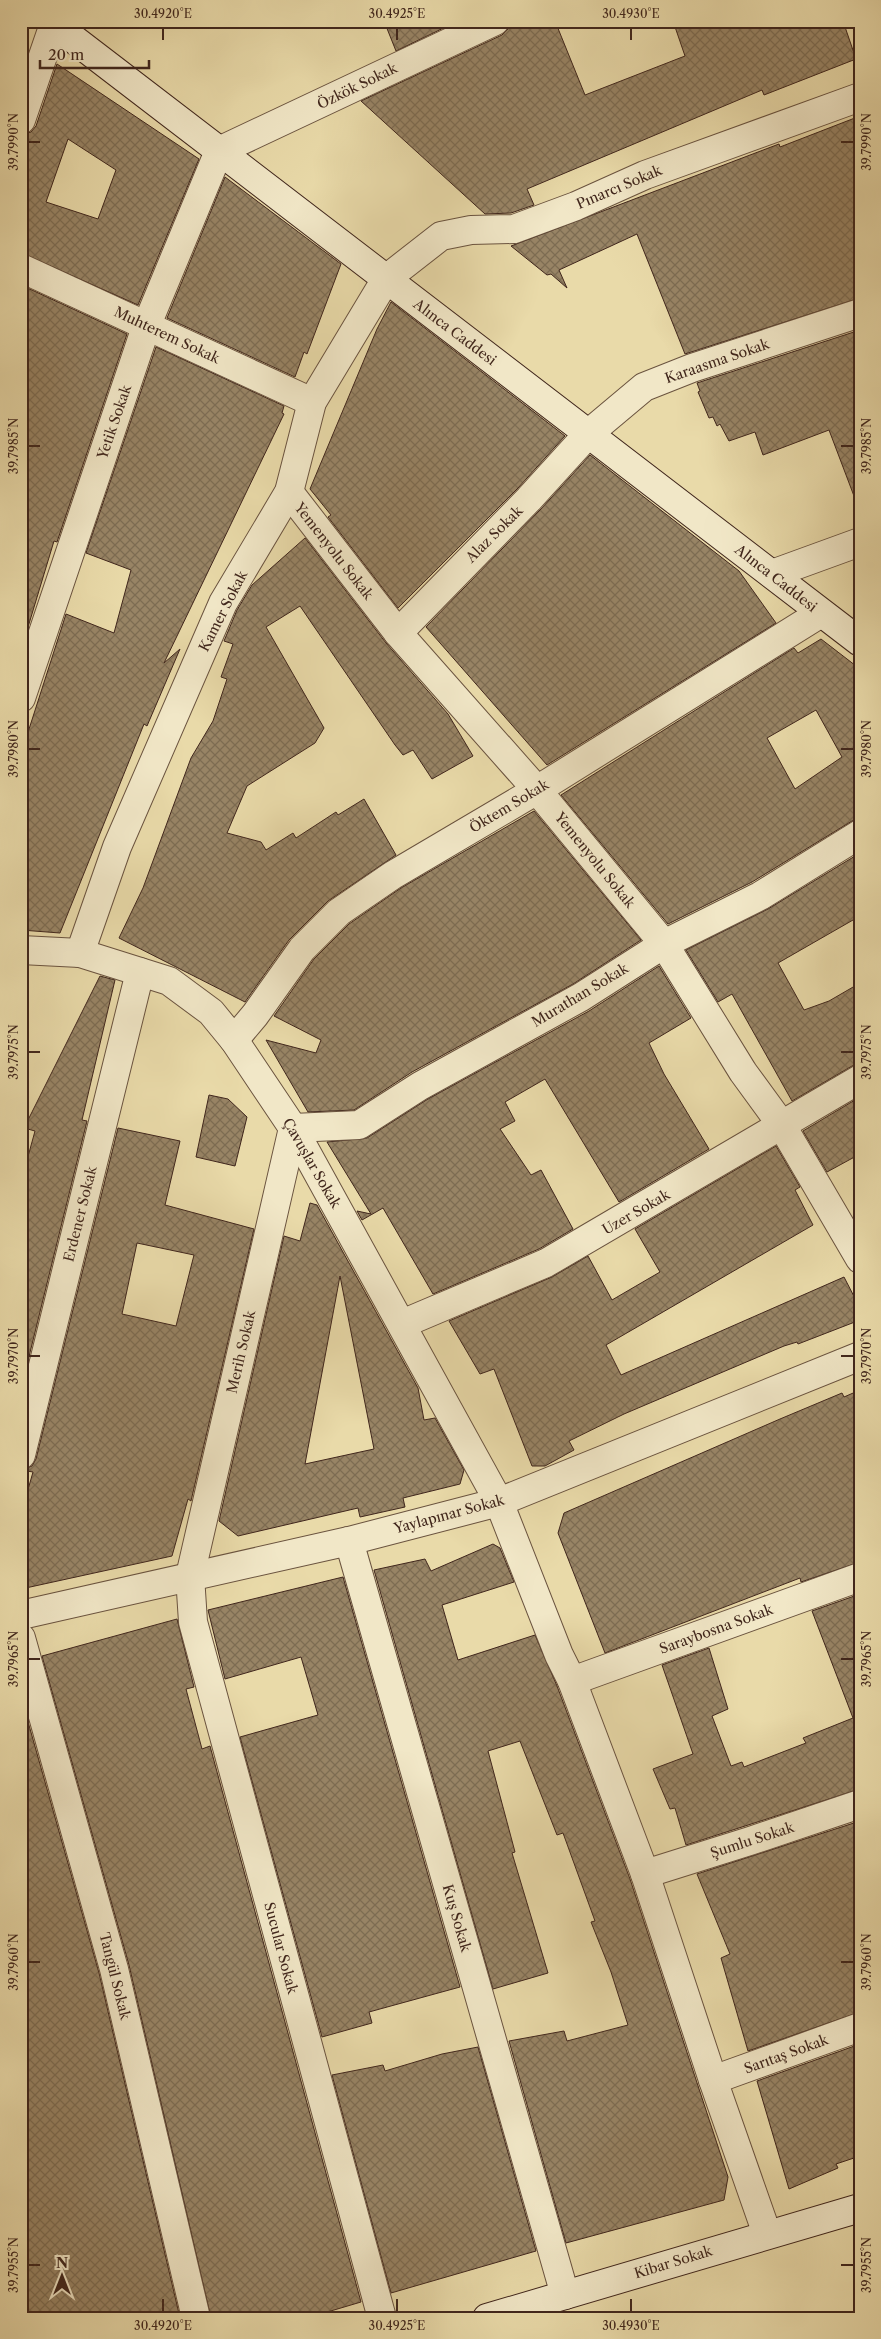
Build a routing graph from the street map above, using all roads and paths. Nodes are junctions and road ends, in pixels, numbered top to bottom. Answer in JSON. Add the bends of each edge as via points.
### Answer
{"nodes":[{"id":1,"x":495,"y":21,"type":"edge"},
{"id":2,"x":53,"y":22,"type":"edge"},
{"id":3,"x":860,"y":97,"type":"edge"},
{"id":4,"x":21,"y":120,"type":"edge"},
{"id":5,"x":219,"y":151,"type":"junction"},
{"id":6,"x":21,"y":268,"type":"edge"},
{"id":7,"x":386,"y":279,"type":"junction"},
{"id":8,"x":860,"y":312,"type":"edge"},
{"id":9,"x":146,"y":327,"type":"junction"},
{"id":10,"x":312,"y":402,"type":"junction"},
{"id":11,"x":588,"y":434,"type":"junction"},
{"id":12,"x":289,"y":492,"type":"junction"},
{"id":13,"x":860,"y":542,"type":"edge"},
{"id":14,"x":772,"y":574,"type":"junction"},
{"id":15,"x":821,"y":613,"type":"junction"},
{"id":16,"x":398,"y":633,"type":"junction"},
{"id":17,"x":860,"y":642,"type":"edge"},
{"id":18,"x":21,"y":698,"type":"edge"},
{"id":19,"x":537,"y":790,"type":"junction"},
{"id":20,"x":860,"y":834,"type":"edge"},
{"id":21,"x":664,"y":944,"type":"junction"},
{"id":22,"x":21,"y":950,"type":"edge"},
{"id":23,"x":80,"y":954,"type":"junction"},
{"id":24,"x":140,"y":972,"type":"junction"},
{"id":25,"x":234,"y":1040,"type":"junction"},
{"id":26,"x":860,"y":1079,"type":"edge"},
{"id":27,"x":781,"y":1124,"type":"junction"},
{"id":28,"x":293,"y":1128,"type":"junction"},
{"id":29,"x":860,"y":1259,"type":"edge"},
{"id":30,"x":402,"y":1324,"type":"junction"},
{"id":31,"x":860,"y":1356,"type":"edge"},
{"id":32,"x":21,"y":1455,"type":"edge"},
{"id":33,"x":499,"y":1502,"type":"junction"},
{"id":34,"x":349,"y":1541,"type":"junction"},
{"id":35,"x":190,"y":1576,"type":"junction"},
{"id":36,"x":860,"y":1577,"type":"edge"},
{"id":37,"x":21,"y":1615,"type":"edge"},
{"id":38,"x":21,"y":1638,"type":"edge"},
{"id":39,"x":572,"y":1681,"type":"junction"},
{"id":40,"x":860,"y":1804,"type":"edge"},
{"id":41,"x":644,"y":1874,"type":"junction"},
{"id":42,"x":860,"y":2027,"type":"edge"},
{"id":43,"x":713,"y":2080,"type":"junction"},
{"id":44,"x":860,"y":2208,"type":"edge"},
{"id":45,"x":767,"y":2234,"type":"junction"},
{"id":46,"x":566,"y":2295,"type":"junction"},
{"id":47,"x":196,"y":2318,"type":"edge"},
{"id":48,"x":382,"y":2318,"type":"edge"},
{"id":49,"x":488,"y":2318,"type":"edge"}],
"edges":[{"from":1,"to":5,"type":"street","name":"Özkök Sokak"},
{"from":2,"to":4,"type":"street"},
{"from":2,"to":5,"type":"street","name":"Alınca Caddesi"},
{"from":3,"to":7,"type":"street","name":"Pınarcı Sokak","via":[[645,175],[514,229],[472,230],[441,236]]},
{"from":5,"to":7,"type":"street","name":"Alınca Caddesi"},
{"from":5,"to":9,"type":"street","name":"Yetik Sokak"},
{"from":6,"to":9,"type":"street","name":"Muhterem Sokak"},
{"from":7,"to":10,"type":"street","name":"Kamer Sokak"},
{"from":7,"to":11,"type":"street","name":"Alınca Caddesi"},
{"from":8,"to":11,"type":"street","name":"Karaasma Sokak","via":[[644,387]]},
{"from":9,"to":10,"type":"street","name":"Muhterem Sokak"},
{"from":9,"to":18,"type":"street","name":"Yetik Sokak"},
{"from":10,"to":12,"type":"street","name":"Kamer Sokak"},
{"from":11,"to":14,"type":"street","name":"Alınca Caddesi"},
{"from":11,"to":16,"type":"street","name":"Alaz Sokak"},
{"from":12,"to":16,"type":"street","name":"Yemenyolu Sokak"},
{"from":12,"to":23,"type":"street","name":"Kamer Sokak","via":[[224,603],[117,847]]},
{"from":13,"to":14,"type":"street"},
{"from":14,"to":15,"type":"street","name":"Alınca Caddesi"},
{"from":15,"to":17,"type":"street","name":"Alınca Caddesi"},
{"from":15,"to":19,"type":"street","name":"Öktem Sokak"},
{"from":16,"to":19,"type":"street","name":"Yemenyolu Sokak"},
{"from":19,"to":21,"type":"street","name":"Yemenyolu Sokak"},
{"from":19,"to":25,"type":"street","name":"Öktem Sokak","via":[[393,875],[339,912],[302,949]]},
{"from":20,"to":21,"type":"street","name":"Murathan Sokak","via":[[760,896]]},
{"from":21,"to":27,"type":"street","name":"Yemenyolu Sokak","via":[[743,1072]]},
{"from":21,"to":28,"type":"street","name":"Murathan Sokak","via":[[359,1125]]},
{"from":22,"to":23,"type":"street","name":"Çavuşlar Sokak"},
{"from":23,"to":24,"type":"street","name":"Çavuşlar Sokak"},
{"from":24,"to":25,"type":"street","name":"Çavuşlar Sokak","via":[[176,986],[211,1012]]},
{"from":24,"to":32,"type":"street","name":"Erdener Sokak"},
{"from":25,"to":28,"type":"street","name":"Çavuşlar Sokak"},
{"from":26,"to":27,"type":"street","name":"Uzer Sokak"},
{"from":27,"to":29,"type":"street","name":"Yemenyolu Sokak"},
{"from":27,"to":30,"type":"street","name":"Uzer Sokak","via":[[546,1263]]},
{"from":28,"to":30,"type":"street","name":"Çavuşlar Sokak"},
{"from":28,"to":35,"type":"street","name":"Merih Sokak"},
{"from":30,"to":33,"type":"street","name":"Çavuşlar Sokak"},
{"from":31,"to":33,"type":"street","name":"Yaylapınar Sokak"},
{"from":33,"to":34,"type":"street","name":"Yaylapınar Sokak"},
{"from":33,"to":39,"type":"street","name":"Çavuşlar Sokak"},
{"from":34,"to":35,"type":"street","name":"Yaylapınar Sokak"},
{"from":34,"to":46,"type":"street","name":"Kuş Sokak"},
{"from":35,"to":37,"type":"street","name":"Yaylapınar Sokak"},
{"from":35,"to":48,"type":"street","name":"Sucular Sokak","via":[[193,1622]]},
{"from":36,"to":39,"type":"street","name":"Saraybosna Sokak"},
{"from":38,"to":47,"type":"street","name":"Tangül Sokak","via":[[114,1969]]},
{"from":39,"to":41,"type":"street","name":"Çavuşlar Sokak"},
{"from":40,"to":41,"type":"street","name":"Şumlu Sokak"},
{"from":41,"to":43,"type":"street","name":"Çavuşlar Sokak"},
{"from":42,"to":43,"type":"street","name":"Sarıtaş Sokak"},
{"from":43,"to":45,"type":"street","name":"Çavuşlar Sokak"},
{"from":44,"to":45,"type":"street","name":"Kibar Sokak"},
{"from":45,"to":46,"type":"street","name":"Kibar Sokak"},
{"from":46,"to":49,"type":"street","name":"Kibar Sokak"}]}
